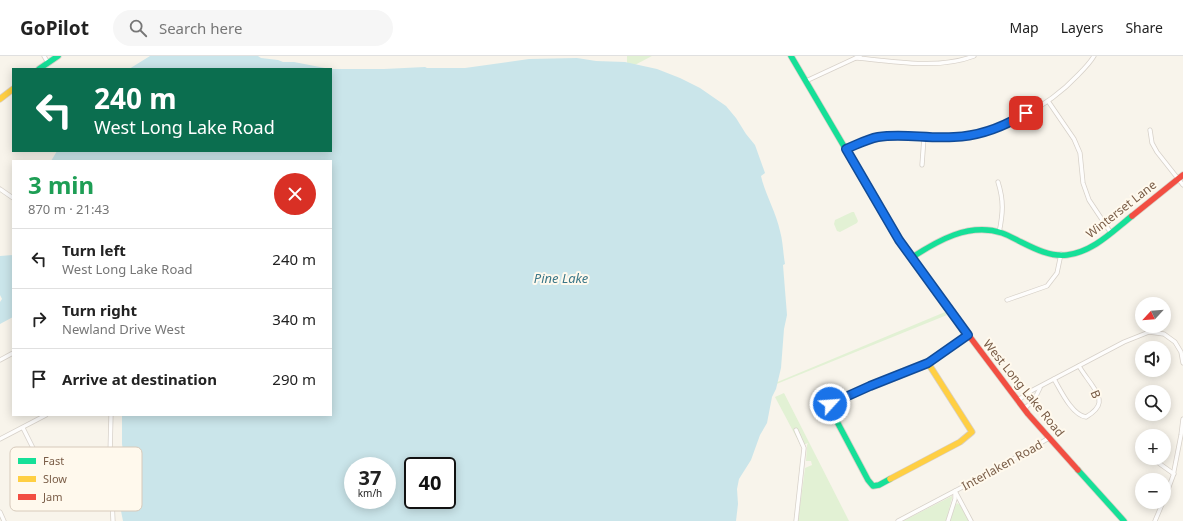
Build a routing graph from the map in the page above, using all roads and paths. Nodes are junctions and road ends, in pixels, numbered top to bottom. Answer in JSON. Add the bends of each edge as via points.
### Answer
{"nodes":[{"id":1,"x":44,"y":56,"type":"edge"},
{"id":2,"x":57,"y":56,"type":"edge"},
{"id":3,"x":791,"y":56,"type":"edge"},
{"id":4,"x":860,"y":56,"type":"edge"},
{"id":5,"x":891,"y":56,"type":"edge"},
{"id":6,"x":974,"y":56,"type":"edge"},
{"id":7,"x":1094,"y":56,"type":"edge"},
{"id":8,"x":856,"y":58,"type":"junction"},
{"id":9,"x":893,"y":61,"type":"junction"},
{"id":10,"x":48,"y":63,"type":"junction"},
{"id":11,"x":40,"y":68,"type":"edge"},
{"id":12,"x":806,"y":81,"type":"junction"},
{"id":13,"x":12,"y":90,"type":"edge"},
{"id":14,"x":0,"y":99,"type":"edge"},
{"id":15,"x":1048,"y":101,"type":"junction"},
{"id":16,"x":1150,"y":130,"type":"dead end"},
{"id":17,"x":924,"y":137,"type":"junction"},
{"id":18,"x":846,"y":149,"type":"junction"},
{"id":19,"x":922,"y":165,"type":"dead end"},
{"id":20,"x":1183,"y":175,"type":"edge"},
{"id":21,"x":1177,"y":179,"type":"junction"},
{"id":22,"x":998,"y":182,"type":"dead end"},
{"id":23,"x":1183,"y":185,"type":"edge"},
{"id":24,"x":0,"y":189,"type":"edge"},
{"id":25,"x":12,"y":197,"type":"edge"},
{"id":26,"x":999,"y":233,"type":"junction"},
{"id":27,"x":1111,"y":233,"type":"junction"},
{"id":28,"x":1061,"y":254,"type":"junction"},
{"id":29,"x":911,"y":258,"type":"junction"},
{"id":30,"x":1007,"y":300,"type":"dead end"},
{"id":31,"x":968,"y":335,"type":"junction"},
{"id":32,"x":12,"y":354,"type":"edge"},
{"id":33,"x":0,"y":360,"type":"edge"},
{"id":34,"x":928,"y":363,"type":"junction"},
{"id":35,"x":1183,"y":363,"type":"edge"},
{"id":36,"x":1079,"y":366,"type":"junction"},
{"id":37,"x":1054,"y":379,"type":"junction"},
{"id":38,"x":1040,"y":386,"type":"junction"},
{"id":39,"x":1017,"y":401,"type":"junction"},
{"id":40,"x":1024,"y":409,"type":"junction"},
{"id":41,"x":44,"y":416,"type":"edge"},
{"id":42,"x":111,"y":416,"type":"edge"},
{"id":43,"x":1183,"y":419,"type":"edge"},
{"id":44,"x":23,"y":428,"type":"junction"},
{"id":45,"x":796,"y":430,"type":"dead end"},
{"id":46,"x":1049,"y":438,"type":"junction"},
{"id":47,"x":0,"y":439,"type":"edge"},
{"id":48,"x":34,"y":447,"type":"edge"},
{"id":49,"x":110,"y":447,"type":"edge"},
{"id":50,"x":1161,"y":465,"type":"edge"},
{"id":51,"x":1174,"y":474,"type":"junction"},
{"id":52,"x":1171,"y":482,"type":"edge"},
{"id":53,"x":955,"y":491,"type":"junction"},
{"id":54,"x":1160,"y":509,"type":"edge"},
{"id":55,"x":112,"y":511,"type":"edge"},
{"id":56,"x":0,"y":512,"type":"edge"},
{"id":57,"x":4,"y":521,"type":"edge"},
{"id":58,"x":112,"y":521,"type":"edge"},
{"id":59,"x":796,"y":521,"type":"edge"},
{"id":60,"x":898,"y":521,"type":"edge"},
{"id":61,"x":948,"y":521,"type":"edge"},
{"id":62,"x":971,"y":521,"type":"edge"},
{"id":63,"x":1124,"y":521,"type":"edge"},
{"id":64,"x":1155,"y":521,"type":"edge"}],
"edges":[{"from":1,"to":10,"type":"street"},
{"from":2,"to":10,"type":"street"},
{"from":3,"to":12,"type":"street","name":"West Long Lake Road"},
{"from":4,"to":8,"type":"street"},
{"from":5,"to":9,"type":"street"},
{"from":6,"to":9,"type":"street","via":[[942,64]]},
{"from":7,"to":15,"type":"street","via":[[1070,83]]},
{"from":8,"to":9,"type":"street"},
{"from":8,"to":12,"type":"street"},
{"from":10,"to":11,"type":"street"},
{"from":12,"to":18,"type":"street","name":"West Long Lake Road"},
{"from":13,"to":14,"type":"street"},
{"from":15,"to":17,"type":"street","via":[[1017,119],[985,132],[954,137]]},
{"from":15,"to":27,"type":"street","via":[[1074,139],[1080,153],[1083,183],[1089,200]]},
{"from":16,"to":21,"type":"street","via":[[1156,152]]},
{"from":17,"to":18,"type":"street","via":[[876,137]]},
{"from":17,"to":19,"type":"street"},
{"from":18,"to":29,"type":"street","name":"West Long Lake Road"},
{"from":20,"to":21,"type":"street","name":"Winterset Lane"},
{"from":21,"to":23,"type":"street"},
{"from":21,"to":27,"type":"street","name":"Winterset Lane"},
{"from":22,"to":26,"type":"street","via":[[1003,214]]},
{"from":24,"to":25,"type":"street"},
{"from":26,"to":28,"type":"street","name":"Winterset Lane","via":[[1041,251]]},
{"from":26,"to":29,"type":"street","name":"Winterset Lane","via":[[969,231],[954,235]]},
{"from":27,"to":28,"type":"street","name":"Winterset Lane","via":[[1083,250],[1068,255]]},
{"from":28,"to":30,"type":"street","via":[[1057,274],[1047,286]]},
{"from":29,"to":31,"type":"street","name":"West Long Lake Road"},
{"from":31,"to":34,"type":"street"},
{"from":31,"to":39,"type":"street","name":"West Long Lake Road"},
{"from":32,"to":33,"type":"street"},
{"from":34,"to":34,"type":"street","via":[[830,404],[836,421],[873,486],[960,442],[972,432]]},
{"from":35,"to":36,"type":"street","via":[[1181,352],[1175,342],[1164,334],[1149,332]]},
{"from":36,"to":37,"type":"street"},
{"from":36,"to":37,"type":"street","name":"B","via":[[1100,398],[1098,406],[1086,417],[1074,410]]},
{"from":37,"to":38,"type":"street"},
{"from":38,"to":39,"type":"street"},
{"from":38,"to":40,"type":"street","via":[[1034,400]]},
{"from":39,"to":40,"type":"street","name":"West Long Lake Road"},
{"from":40,"to":46,"type":"street","name":"West Long Lake Road"},
{"from":41,"to":44,"type":"street"},
{"from":42,"to":49,"type":"street"},
{"from":43,"to":51,"type":"street"},
{"from":44,"to":47,"type":"street"},
{"from":44,"to":48,"type":"street"},
{"from":45,"to":59,"type":"street","via":[[804,448]]},
{"from":46,"to":53,"type":"street","name":"Interlaken Road"},
{"from":46,"to":63,"type":"street","name":"West Long Lake Road"},
{"from":50,"to":51,"type":"street"},
{"from":51,"to":52,"type":"street"},
{"from":53,"to":60,"type":"street","name":"Interlaken Road"},
{"from":53,"to":61,"type":"street"},
{"from":53,"to":62,"type":"street","name":"Interlaken Road"},
{"from":54,"to":64,"type":"street"},
{"from":55,"to":58,"type":"street"},
{"from":56,"to":57,"type":"street"}]}
